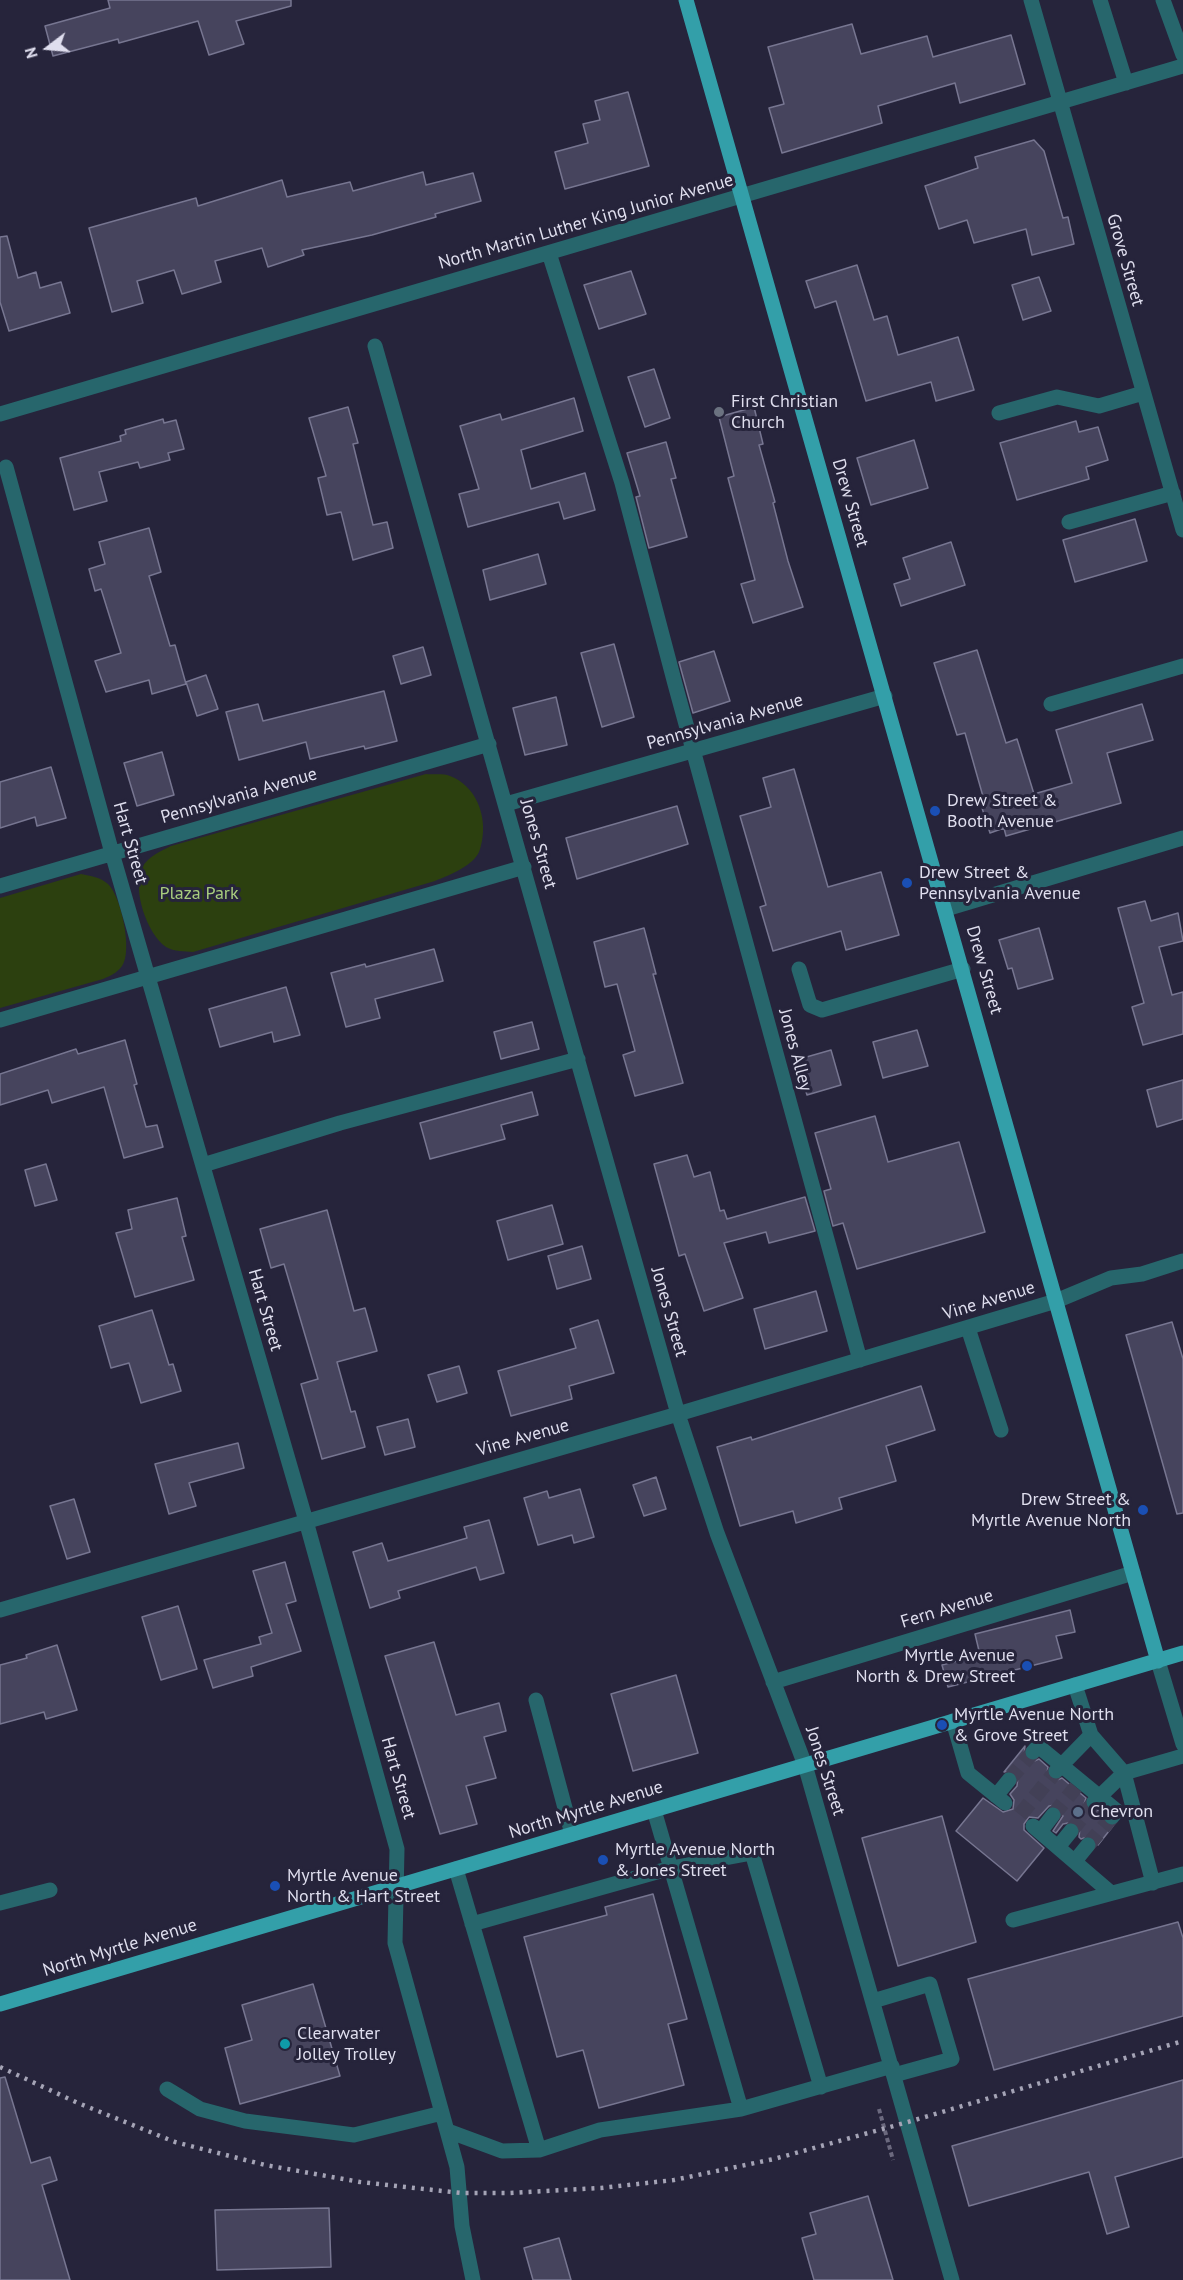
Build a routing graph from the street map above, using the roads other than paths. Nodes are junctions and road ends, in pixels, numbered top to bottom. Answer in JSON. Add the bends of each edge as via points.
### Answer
{"nodes":[{"id":1,"x":686,"y":0,"type":"edge"},
{"id":2,"x":1031,"y":0,"type":"edge"},
{"id":3,"x":1100,"y":0,"type":"edge"},
{"id":4,"x":1163,"y":0,"type":"edge"},
{"id":5,"x":1183,"y":55,"type":"edge"},
{"id":6,"x":1183,"y":66,"type":"edge"},
{"id":7,"x":1126,"y":83,"type":"junction"},
{"id":8,"x":1060,"y":103,"type":"junction"},
{"id":9,"x":742,"y":197,"type":"junction"},
{"id":10,"x":549,"y":253,"type":"junction"},
{"id":11,"x":375,"y":346,"type":"dead end"},
{"id":12,"x":1143,"y":393,"type":"junction"},
{"id":13,"x":999,"y":413,"type":"dead end"},
{"id":14,"x":0,"y":414,"type":"edge"},
{"id":15,"x":6,"y":467,"type":"dead end"},
{"id":16,"x":1173,"y":493,"type":"junction"},
{"id":17,"x":1069,"y":522,"type":"dead end"},
{"id":18,"x":1183,"y":530,"type":"edge"},
{"id":19,"x":1183,"y":666,"type":"edge"},
{"id":20,"x":885,"y":696,"type":"junction"},
{"id":21,"x":1051,"y":704,"type":"dead end"},
{"id":22,"x":489,"y":744,"type":"junction"},
{"id":23,"x":694,"y":752,"type":"junction"},
{"id":24,"x":506,"y":804,"type":"junction"},
{"id":25,"x":1183,"y":838,"type":"edge"},
{"id":26,"x":112,"y":853,"type":"junction"},
{"id":27,"x":524,"y":867,"type":"junction"},
{"id":28,"x":0,"y":886,"type":"edge"},
{"id":29,"x":946,"y":909,"type":"junction"},
{"id":30,"x":799,"y":969,"type":"dead end"},
{"id":31,"x":963,"y":969,"type":"junction"},
{"id":32,"x":148,"y":977,"type":"junction"},
{"id":33,"x":0,"y":1020,"type":"edge"},
{"id":34,"x":578,"y":1059,"type":"junction"},
{"id":35,"x":203,"y":1165,"type":"junction"},
{"id":36,"x":1183,"y":1261,"type":"edge"},
{"id":37,"x":1056,"y":1301,"type":"junction"},
{"id":38,"x":968,"y":1328,"type":"junction"},
{"id":39,"x":860,"y":1360,"type":"junction"},
{"id":40,"x":678,"y":1414,"type":"junction"},
{"id":41,"x":1001,"y":1430,"type":"dead end"},
{"id":42,"x":306,"y":1521,"type":"junction"},
{"id":43,"x":1133,"y":1573,"type":"junction"},
{"id":44,"x":0,"y":1610,"type":"edge"},
{"id":45,"x":1183,"y":1653,"type":"edge"},
{"id":46,"x":1158,"y":1661,"type":"junction"},
{"id":47,"x":773,"y":1682,"type":"junction"},
{"id":48,"x":1075,"y":1685,"type":"junction"},
{"id":49,"x":536,"y":1700,"type":"dead end"},
{"id":50,"x":953,"y":1721,"type":"junction"},
{"id":51,"x":1091,"y":1735,"type":"junction"},
{"id":52,"x":1183,"y":1744,"type":"edge"},
{"id":53,"x":1033,"y":1752,"type":"dead end"},
{"id":54,"x":1183,"y":1756,"type":"edge"},
{"id":55,"x":805,"y":1765,"type":"junction"},
{"id":56,"x":1058,"y":1768,"type":"junction"},
{"id":57,"x":1124,"y":1773,"type":"junction"},
{"id":58,"x":1009,"y":1780,"type":"tunnel mouth"},
{"id":59,"x":1096,"y":1800,"type":"junction"},
{"id":60,"x":654,"y":1810,"type":"junction"},
{"id":61,"x":1053,"y":1815,"type":"tunnel mouth"},
{"id":62,"x":1112,"y":1817,"type":"dead end"},
{"id":63,"x":1071,"y":1831,"type":"tunnel mouth"},
{"id":64,"x":572,"y":1834,"type":"junction"},
{"id":65,"x":1088,"y":1845,"type":"tunnel mouth"},
{"id":66,"x":1058,"y":1846,"type":"junction"},
{"id":67,"x":1075,"y":1861,"type":"junction"},
{"id":68,"x":671,"y":1868,"type":"junction"},
{"id":69,"x":456,"y":1869,"type":"junction"},
{"id":70,"x":1183,"y":1874,"type":"edge"},
{"id":71,"x":1153,"y":1883,"type":"junction"},
{"id":72,"x":396,"y":1887,"type":"junction"},
{"id":73,"x":50,"y":1890,"type":"dead end"},
{"id":74,"x":1111,"y":1893,"type":"junction"},
{"id":75,"x":0,"y":1903,"type":"edge"},
{"id":76,"x":1013,"y":1920,"type":"dead end"},
{"id":77,"x":472,"y":1924,"type":"junction"},
{"id":78,"x":873,"y":2001,"type":"junction"},
{"id":79,"x":0,"y":2004,"type":"edge"},
{"id":80,"x":893,"y":2071,"type":"junction"},
{"id":81,"x":821,"y":2087,"type":"junction"},
{"id":82,"x":167,"y":2089,"type":"dead end"},
{"id":83,"x":741,"y":2109,"type":"junction"},
{"id":84,"x":442,"y":2113,"type":"junction"},
{"id":85,"x":448,"y":2132,"type":"junction"},
{"id":86,"x":539,"y":2151,"type":"junction"},
{"id":87,"x":473,"y":2280,"type":"edge"},
{"id":88,"x":952,"y":2280,"type":"edge"}],
"edges":[{"from":1,"to":9,"type":"main road","name":"Drew Street"},
{"from":2,"to":8,"type":"street","name":"Grove Street"},
{"from":3,"to":7,"type":"street"},
{"from":4,"to":5,"type":"street"},
{"from":6,"to":7,"type":"street","name":"North Martin Luther King Junior Avenue"},
{"from":7,"to":8,"type":"street","name":"North Martin Luther King Junior Avenue"},
{"from":8,"to":9,"type":"street","name":"North Martin Luther King Junior Avenue"},
{"from":8,"to":12,"type":"street","name":"Grove Street"},
{"from":9,"to":10,"type":"street","name":"North Martin Luther King Junior Avenue"},
{"from":9,"to":20,"type":"main road","name":"Drew Street"},
{"from":10,"to":14,"type":"street","name":"North Martin Luther King Junior Avenue"},
{"from":10,"to":23,"type":"street","name":"Jones Alley","via":[[622,483]]},
{"from":11,"to":22,"type":"street","name":"Jones Street"},
{"from":12,"to":13,"type":"street","via":[[1099,406],[1057,397]]},
{"from":12,"to":16,"type":"street","name":"Grove Street"},
{"from":15,"to":26,"type":"street","name":"Hart Street"},
{"from":16,"to":17,"type":"street"},
{"from":16,"to":18,"type":"street","name":"Grove Street"},
{"from":19,"to":21,"type":"street"},
{"from":20,"to":23,"type":"street","name":"Pennsylvania Avenue"},
{"from":20,"to":29,"type":"main road","name":"Drew Street"},
{"from":22,"to":24,"type":"street","name":"Jones Street"},
{"from":22,"to":26,"type":"street","name":"Pennsylvania Avenue"},
{"from":23,"to":24,"type":"street","name":"Pennsylvania Avenue"},
{"from":23,"to":39,"type":"street","name":"Jones Alley"},
{"from":24,"to":27,"type":"street","name":"Jones Street"},
{"from":25,"to":29,"type":"street"},
{"from":26,"to":28,"type":"street","name":"Pennsylvania Avenue"},
{"from":26,"to":32,"type":"street","name":"Hart Street"},
{"from":27,"to":32,"type":"street"},
{"from":27,"to":34,"type":"street","name":"Jones Street"},
{"from":29,"to":31,"type":"main road","name":"Drew Street"},
{"from":30,"to":31,"type":"street","via":[[810,1005],[822,1010]]},
{"from":31,"to":37,"type":"main road","name":"Drew Street"},
{"from":32,"to":33,"type":"street"},
{"from":32,"to":35,"type":"street","name":"Hart Street"},
{"from":34,"to":35,"type":"street","via":[[340,1123]]},
{"from":34,"to":40,"type":"street","name":"Jones Street"},
{"from":35,"to":42,"type":"street","name":"Hart Street"},
{"from":36,"to":37,"type":"street","name":"Vine Avenue","via":[[1142,1274],[1112,1278]]},
{"from":37,"to":38,"type":"street","name":"Vine Avenue"},
{"from":37,"to":43,"type":"main road","name":"Drew Street"},
{"from":38,"to":39,"type":"street","name":"Vine Avenue"},
{"from":38,"to":41,"type":"street"},
{"from":39,"to":40,"type":"street","name":"Vine Avenue"},
{"from":40,"to":42,"type":"street","name":"Vine Avenue"},
{"from":40,"to":47,"type":"street","name":"Jones Street"},
{"from":42,"to":44,"type":"street","name":"Vine Avenue"},
{"from":42,"to":72,"type":"street","name":"Hart Street","via":[[397,1849]]},
{"from":43,"to":46,"type":"main road","name":"Drew Street"},
{"from":43,"to":47,"type":"street","name":"Fern Avenue"},
{"from":45,"to":46,"type":"main road","name":"North Myrtle Avenue"},
{"from":46,"to":48,"type":"main road","name":"North Myrtle Avenue"},
{"from":46,"to":52,"type":"street","name":"Drew Street"},
{"from":47,"to":55,"type":"street","name":"Jones Street"},
{"from":48,"to":50,"type":"main road","name":"North Myrtle Avenue"},
{"from":48,"to":51,"type":"street"},
{"from":49,"to":64,"type":"street"},
{"from":50,"to":55,"type":"main road","name":"North Myrtle Avenue"},
{"from":50,"to":58,"type":"street","via":[[968,1773],[1000,1799]]},
{"from":51,"to":56,"type":"street"},
{"from":51,"to":57,"type":"street"},
{"from":53,"to":56,"type":"street","via":[[1038,1746]]},
{"from":54,"to":57,"type":"street"},
{"from":55,"to":60,"type":"main road","name":"North Myrtle Avenue"},
{"from":55,"to":78,"type":"street","name":"Jones Street"},
{"from":56,"to":59,"type":"street"},
{"from":57,"to":59,"type":"street"},
{"from":57,"to":71,"type":"street"},
{"from":59,"to":62,"type":"street","via":[[1117,1811]]},
{"from":60,"to":64,"type":"main road","name":"North Myrtle Avenue"},
{"from":60,"to":68,"type":"street"},
{"from":61,"to":66,"type":"street","via":[[1036,1829]]},
{"from":63,"to":66,"type":"street"},
{"from":64,"to":69,"type":"main road","name":"North Myrtle Avenue"},
{"from":65,"to":67,"type":"street"},
{"from":66,"to":67,"type":"street"},
{"from":67,"to":74,"type":"street"},
{"from":68,"to":77,"type":"street"},
{"from":68,"to":81,"type":"street","via":[[752,1853]]},
{"from":68,"to":83,"type":"street"},
{"from":69,"to":72,"type":"main road","name":"North Myrtle Avenue"},
{"from":69,"to":77,"type":"street"},
{"from":70,"to":71,"type":"street"},
{"from":71,"to":74,"type":"street"},
{"from":72,"to":79,"type":"main road","name":"North Myrtle Avenue"},
{"from":72,"to":84,"type":"street","name":"Hart Street","via":[[395,1943]]},
{"from":73,"to":75,"type":"street"},
{"from":74,"to":76,"type":"street"},
{"from":77,"to":86,"type":"street"},
{"from":78,"to":80,"type":"street","name":"Jones Street"},
{"from":78,"to":80,"type":"street","via":[[930,1984],[952,2059]]},
{"from":80,"to":81,"type":"street"},
{"from":80,"to":88,"type":"street","name":"Jones Street"},
{"from":81,"to":83,"type":"street"},
{"from":82,"to":84,"type":"street","via":[[200,2109],[245,2121],[354,2136]]},
{"from":83,"to":86,"type":"street","via":[[600,2130]]},
{"from":84,"to":85,"type":"street","name":"Hart Street"},
{"from":85,"to":86,"type":"street","via":[[502,2151]]},
{"from":85,"to":87,"type":"street","name":"Hart Street","via":[[458,2167],[462,2226]]}]}
